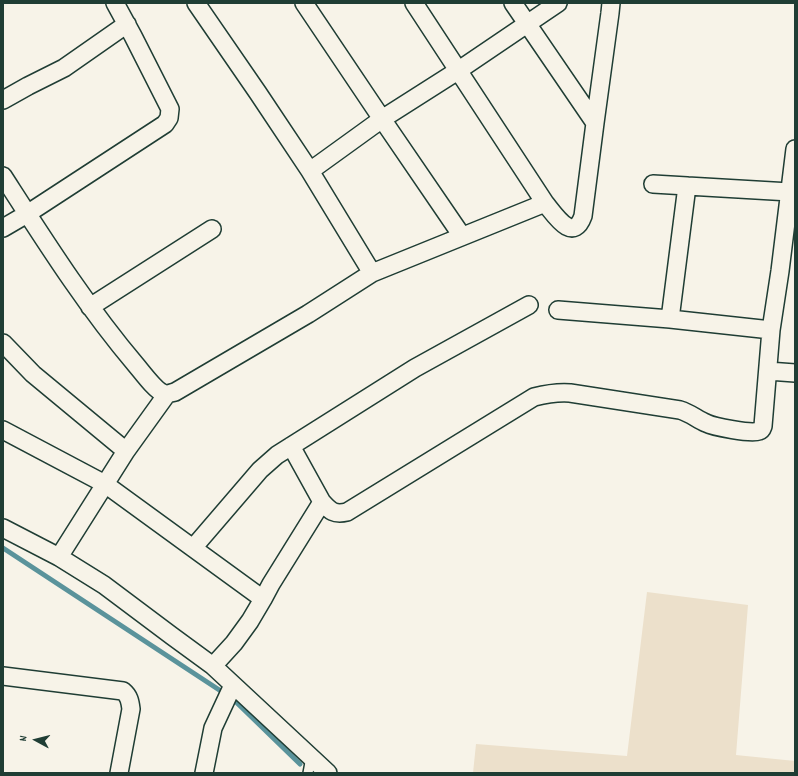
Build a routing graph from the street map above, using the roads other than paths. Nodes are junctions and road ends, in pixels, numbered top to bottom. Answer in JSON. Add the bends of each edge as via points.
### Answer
{"nodes":[{"id":1,"x":115,"y":3,"type":"edge"},
{"id":2,"x":196,"y":3,"type":"edge"},
{"id":3,"x":304,"y":3,"type":"edge"},
{"id":4,"x":414,"y":3,"type":"edge"},
{"id":5,"x":513,"y":3,"type":"edge"},
{"id":6,"x":558,"y":3,"type":"edge"},
{"id":7,"x":611,"y":3,"type":"edge"},
{"id":8,"x":127,"y":24,"type":"junction"},
{"id":9,"x":527,"y":24,"type":"junction"},
{"id":10,"x":459,"y":70,"type":"junction"},
{"id":11,"x":3,"y":100,"type":"edge"},
{"id":12,"x":382,"y":119,"type":"junction"},
{"id":13,"x":594,"y":123,"type":"junction"},
{"id":14,"x":795,"y":149,"type":"edge"},
{"id":15,"x":310,"y":171,"type":"junction"},
{"id":16,"x":3,"y":176,"type":"edge"},
{"id":17,"x":653,"y":184,"type":"dead end"},
{"id":18,"x":687,"y":186,"type":"junction"},
{"id":19,"x":790,"y":192,"type":"junction"},
{"id":20,"x":545,"y":203,"type":"junction"},
{"id":21,"x":28,"y":214,"type":"junction"},
{"id":22,"x":3,"y":228,"type":"edge"},
{"id":23,"x":212,"y":229,"type":"dead end"},
{"id":24,"x":462,"y":236,"type":"junction"},
{"id":25,"x":372,"y":273,"type":"junction"},
{"id":26,"x":529,"y":304,"type":"dead end"},
{"id":27,"x":90,"y":307,"type":"junction"},
{"id":28,"x":558,"y":310,"type":"dead end"},
{"id":29,"x":670,"y":320,"type":"junction"},
{"id":30,"x":771,"y":330,"type":"junction"},
{"id":31,"x":3,"y":343,"type":"edge"},
{"id":32,"x":768,"y":371,"type":"junction"},
{"id":33,"x":795,"y":373,"type":"edge"},
{"id":34,"x":167,"y":394,"type":"junction"},
{"id":35,"x":3,"y":430,"type":"edge"},
{"id":36,"x":291,"y":446,"type":"junction"},
{"id":37,"x":126,"y":452,"type":"junction"},
{"id":38,"x":105,"y":484,"type":"junction"},
{"id":39,"x":322,"y":502,"type":"junction"},
{"id":40,"x":3,"y":528,"type":"edge"},
{"id":41,"x":192,"y":548,"type":"junction"},
{"id":42,"x":59,"y":557,"type":"junction"},
{"id":43,"x":263,"y":599,"type":"junction"},
{"id":44,"x":213,"y":666,"type":"junction"},
{"id":45,"x":3,"y":676,"type":"edge"},
{"id":46,"x":228,"y":695,"type":"junction"},
{"id":47,"x":310,"y":765,"type":"edge"},
{"id":48,"x":119,"y":773,"type":"edge"},
{"id":49,"x":204,"y":773,"type":"edge"},
{"id":50,"x":328,"y":773,"type":"edge"}],
"edges":[{"from":1,"to":8,"type":"street"},
{"from":2,"to":15,"type":"street"},
{"from":3,"to":12,"type":"street"},
{"from":4,"to":10,"type":"street"},
{"from":5,"to":9,"type":"street"},
{"from":6,"to":9,"type":"street"},
{"from":7,"to":13,"type":"street"},
{"from":8,"to":11,"type":"street","via":[[64,68]]},
{"from":8,"to":21,"type":"street","via":[[170,109],[169,118],[165,124]]},
{"from":9,"to":10,"type":"street"},
{"from":9,"to":13,"type":"street"},
{"from":10,"to":12,"type":"street"},
{"from":10,"to":20,"type":"street"},
{"from":12,"to":15,"type":"street"},
{"from":12,"to":24,"type":"street"},
{"from":13,"to":20,"type":"street","via":[[581,222],[576,227],[563,225]]},
{"from":14,"to":19,"type":"street"},
{"from":15,"to":25,"type":"street"},
{"from":16,"to":21,"type":"street"},
{"from":17,"to":18,"type":"street"},
{"from":18,"to":19,"type":"street"},
{"from":18,"to":29,"type":"street"},
{"from":19,"to":30,"type":"street"},
{"from":20,"to":24,"type":"street"},
{"from":21,"to":22,"type":"street"},
{"from":21,"to":27,"type":"street"},
{"from":23,"to":27,"type":"street"},
{"from":24,"to":25,"type":"street"},
{"from":25,"to":34,"type":"street","via":[[308,314],[175,392]]},
{"from":26,"to":36,"type":"street","via":[[415,368]]},
{"from":27,"to":34,"type":"street","via":[[148,380],[160,392]]},
{"from":28,"to":29,"type":"street"},
{"from":29,"to":30,"type":"street"},
{"from":30,"to":32,"type":"street"},
{"from":31,"to":37,"type":"street","via":[[33,374]]},
{"from":32,"to":33,"type":"street"},
{"from":32,"to":39,"type":"street","via":[[763,426],[759,431],[717,427],[680,410],[570,392],[556,392],[534,397],[347,512],[334,512]]},
{"from":34,"to":37,"type":"street"},
{"from":35,"to":38,"type":"street"},
{"from":36,"to":39,"type":"street"},
{"from":36,"to":41,"type":"street","via":[[260,470]]},
{"from":37,"to":38,"type":"street"},
{"from":38,"to":41,"type":"street"},
{"from":38,"to":42,"type":"street"},
{"from":39,"to":43,"type":"street"},
{"from":40,"to":42,"type":"street"},
{"from":41,"to":43,"type":"street"},
{"from":42,"to":44,"type":"street","via":[[104,585]]},
{"from":43,"to":44,"type":"street","via":[[234,643]]},
{"from":44,"to":46,"type":"street"},
{"from":45,"to":48,"type":"street","via":[[123,691],[127,694],[131,709]]},
{"from":46,"to":47,"type":"street"},
{"from":46,"to":49,"type":"street","via":[[213,728]]},
{"from":47,"to":50,"type":"street"}]}
